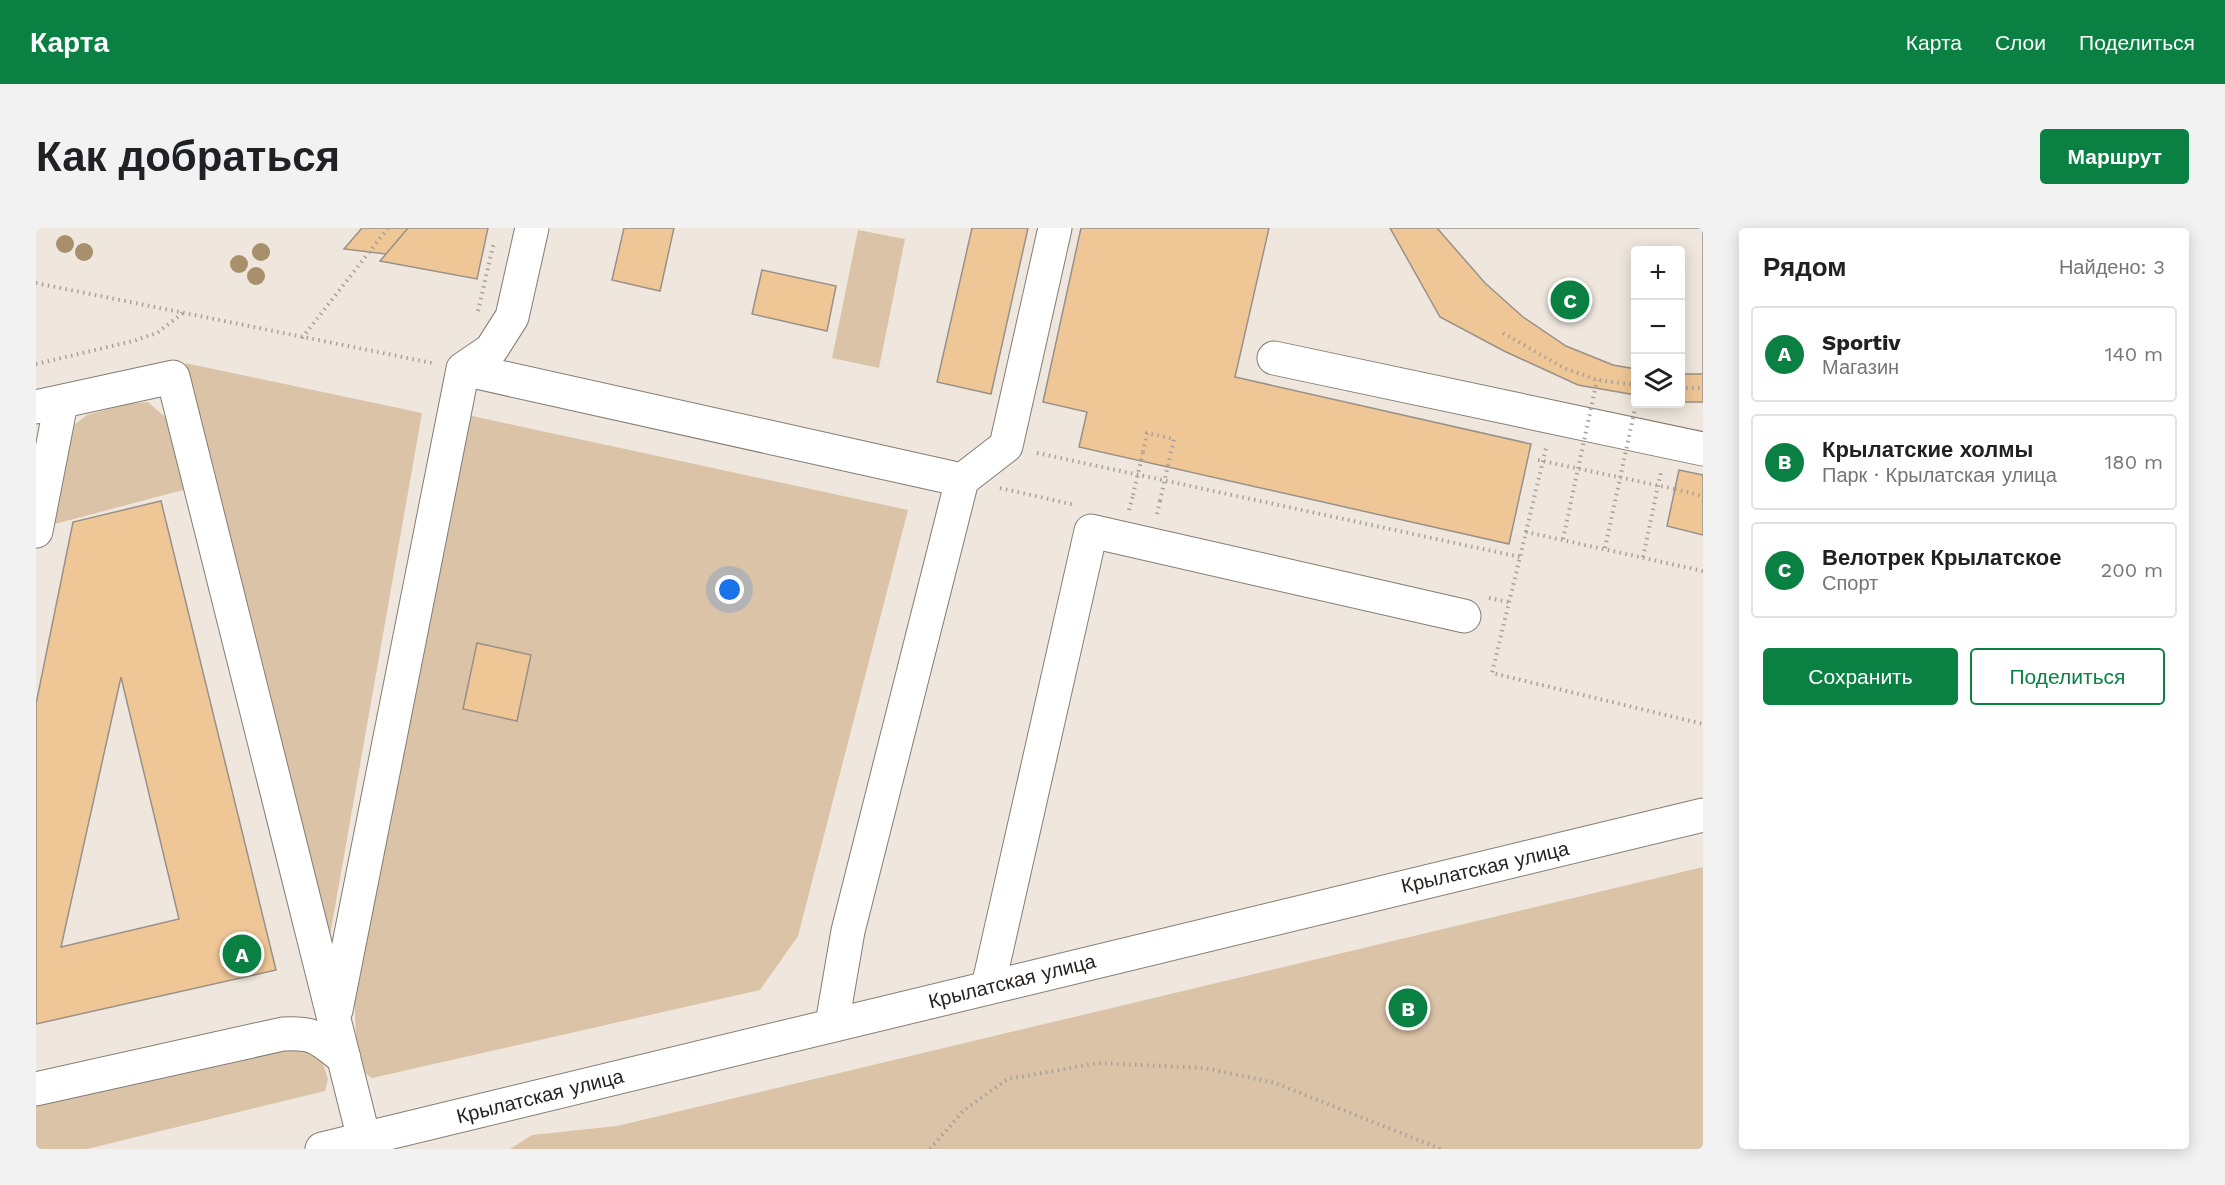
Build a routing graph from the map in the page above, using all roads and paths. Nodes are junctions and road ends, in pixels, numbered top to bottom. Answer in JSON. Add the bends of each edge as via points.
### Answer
{"nodes":[{"id":1,"x":388,"y":228,"type":"edge"},
{"id":2,"x":532,"y":228,"type":"edge"},
{"id":3,"x":1055,"y":228,"type":"edge"},
{"id":4,"x":495,"y":239,"type":"dead end"},
{"id":5,"x":36,"y":283,"type":"edge"},
{"id":6,"x":184,"y":311,"type":"junction"},
{"id":7,"x":477,"y":315,"type":"dead end"},
{"id":8,"x":1503,"y":333,"type":"dead end"},
{"id":9,"x":302,"y":338,"type":"junction"},
{"id":10,"x":1274,"y":358,"type":"dead end"},
{"id":11,"x":36,"y":364,"type":"edge"},
{"id":12,"x":463,"y":369,"type":"junction"},
{"id":13,"x":1597,"y":380,"type":"junction"},
{"id":14,"x":1631,"y":384,"type":"edge"},
{"id":15,"x":1685,"y":387,"type":"edge"},
{"id":16,"x":1703,"y":388,"type":"edge"},
{"id":17,"x":48,"y":405,"type":"edge"},
{"id":18,"x":1635,"y":408,"type":"edge"},
{"id":19,"x":1006,"y":446,"type":"junction"},
{"id":20,"x":1703,"y":449,"type":"edge"},
{"id":21,"x":1538,"y":460,"type":"dead end"},
{"id":22,"x":1578,"y":468,"type":"junction"},
{"id":23,"x":1620,"y":477,"type":"junction"},
{"id":24,"x":1539,"y":479,"type":"dead end"},
{"id":25,"x":962,"y":480,"type":"junction"},
{"id":26,"x":1132,"y":495,"type":"dead end"},
{"id":27,"x":1703,"y":496,"type":"edge"},
{"id":28,"x":1051,"y":500,"type":"dead end"},
{"id":29,"x":1160,"y":501,"type":"dead end"},
{"id":30,"x":1654,"y":503,"type":"dead end"},
{"id":31,"x":36,"y":531,"type":"edge"},
{"id":32,"x":1526,"y":532,"type":"junction"},
{"id":33,"x":1563,"y":539,"type":"junction"},
{"id":34,"x":1605,"y":548,"type":"junction"},
{"id":35,"x":1520,"y":557,"type":"junction"},
{"id":36,"x":1643,"y":557,"type":"junction"},
{"id":37,"x":1703,"y":571,"type":"edge"},
{"id":38,"x":1464,"y":616,"type":"dead end"},
{"id":39,"x":1703,"y":724,"type":"edge"},
{"id":40,"x":1703,"y":815,"type":"edge"},
{"id":41,"x":988,"y":987,"type":"junction"},
{"id":42,"x":334,"y":1019,"type":"junction"},
{"id":43,"x":832,"y":1024,"type":"junction"},
{"id":44,"x":344,"y":1058,"type":"junction"},
{"id":45,"x":36,"y":1089,"type":"edge"},
{"id":46,"x":364,"y":1139,"type":"junction"},
{"id":47,"x":322,"y":1149,"type":"edge"},
{"id":48,"x":930,"y":1149,"type":"edge"},
{"id":49,"x":1441,"y":1149,"type":"edge"}],
"edges":[{"from":1,"to":9,"type":"path"},
{"from":2,"to":12,"type":"main road","via":[[512,317],[491,350]]},
{"from":3,"to":19,"type":"main road"},
{"from":4,"to":7,"type":"path"},
{"from":5,"to":6,"type":"path"},
{"from":6,"to":9,"type":"path"},
{"from":6,"to":11,"type":"path","via":[[157,333]]},
{"from":8,"to":13,"type":"path","via":[[1564,368]]},
{"from":9,"to":12,"type":"path"},
{"from":10,"to":20,"type":"main road"},
{"from":12,"to":25,"type":"main road"},
{"from":12,"to":42,"type":"main road"},
{"from":13,"to":14,"type":"path"},
{"from":13,"to":22,"type":"path","bridge":true},
{"from":15,"to":16,"type":"path"},
{"from":17,"to":31,"type":"main road"},
{"from":17,"to":42,"type":"main road","via":[[173,377]]},
{"from":18,"to":23,"type":"path","bridge":true},
{"from":19,"to":25,"type":"main road"},
{"from":19,"to":35,"type":"path"},
{"from":21,"to":22,"type":"path","bridge":true},
{"from":22,"to":23,"type":"path","bridge":true},
{"from":22,"to":33,"type":"path","bridge":true},
{"from":23,"to":27,"type":"path","bridge":true},
{"from":23,"to":34,"type":"path","bridge":true},
{"from":24,"to":32,"type":"path"},
{"from":25,"to":28,"type":"path"},
{"from":25,"to":43,"type":"main road","via":[[848,931]]},
{"from":26,"to":29,"type":"path","bridge":true,"via":[[1147,433],[1174,438]]},
{"from":30,"to":36,"type":"path"},
{"from":32,"to":33,"type":"path"},
{"from":32,"to":35,"type":"path"},
{"from":33,"to":34,"type":"path"},
{"from":34,"to":36,"type":"path"},
{"from":35,"to":39,"type":"path","via":[[1492,673]]},
{"from":36,"to":37,"type":"path"},
{"from":38,"to":41,"type":"main road","via":[[1091,531]]},
{"from":40,"to":41,"type":"main road","name":"Крылатская улица"},
{"from":41,"to":43,"type":"main road","name":"Крылатская улица"},
{"from":42,"to":44,"type":"main road"},
{"from":43,"to":46,"type":"main road","name":"Крылатская улица"},
{"from":44,"to":45,"type":"main road","via":[[315,1035],[283,1034]]},
{"from":44,"to":46,"type":"main road"},
{"from":46,"to":47,"type":"main road","name":"Крылатская улица"},
{"from":48,"to":49,"type":"path","via":[[964,1110],[1008,1079],[1098,1063],[1205,1068],[1275,1083]]}]}
